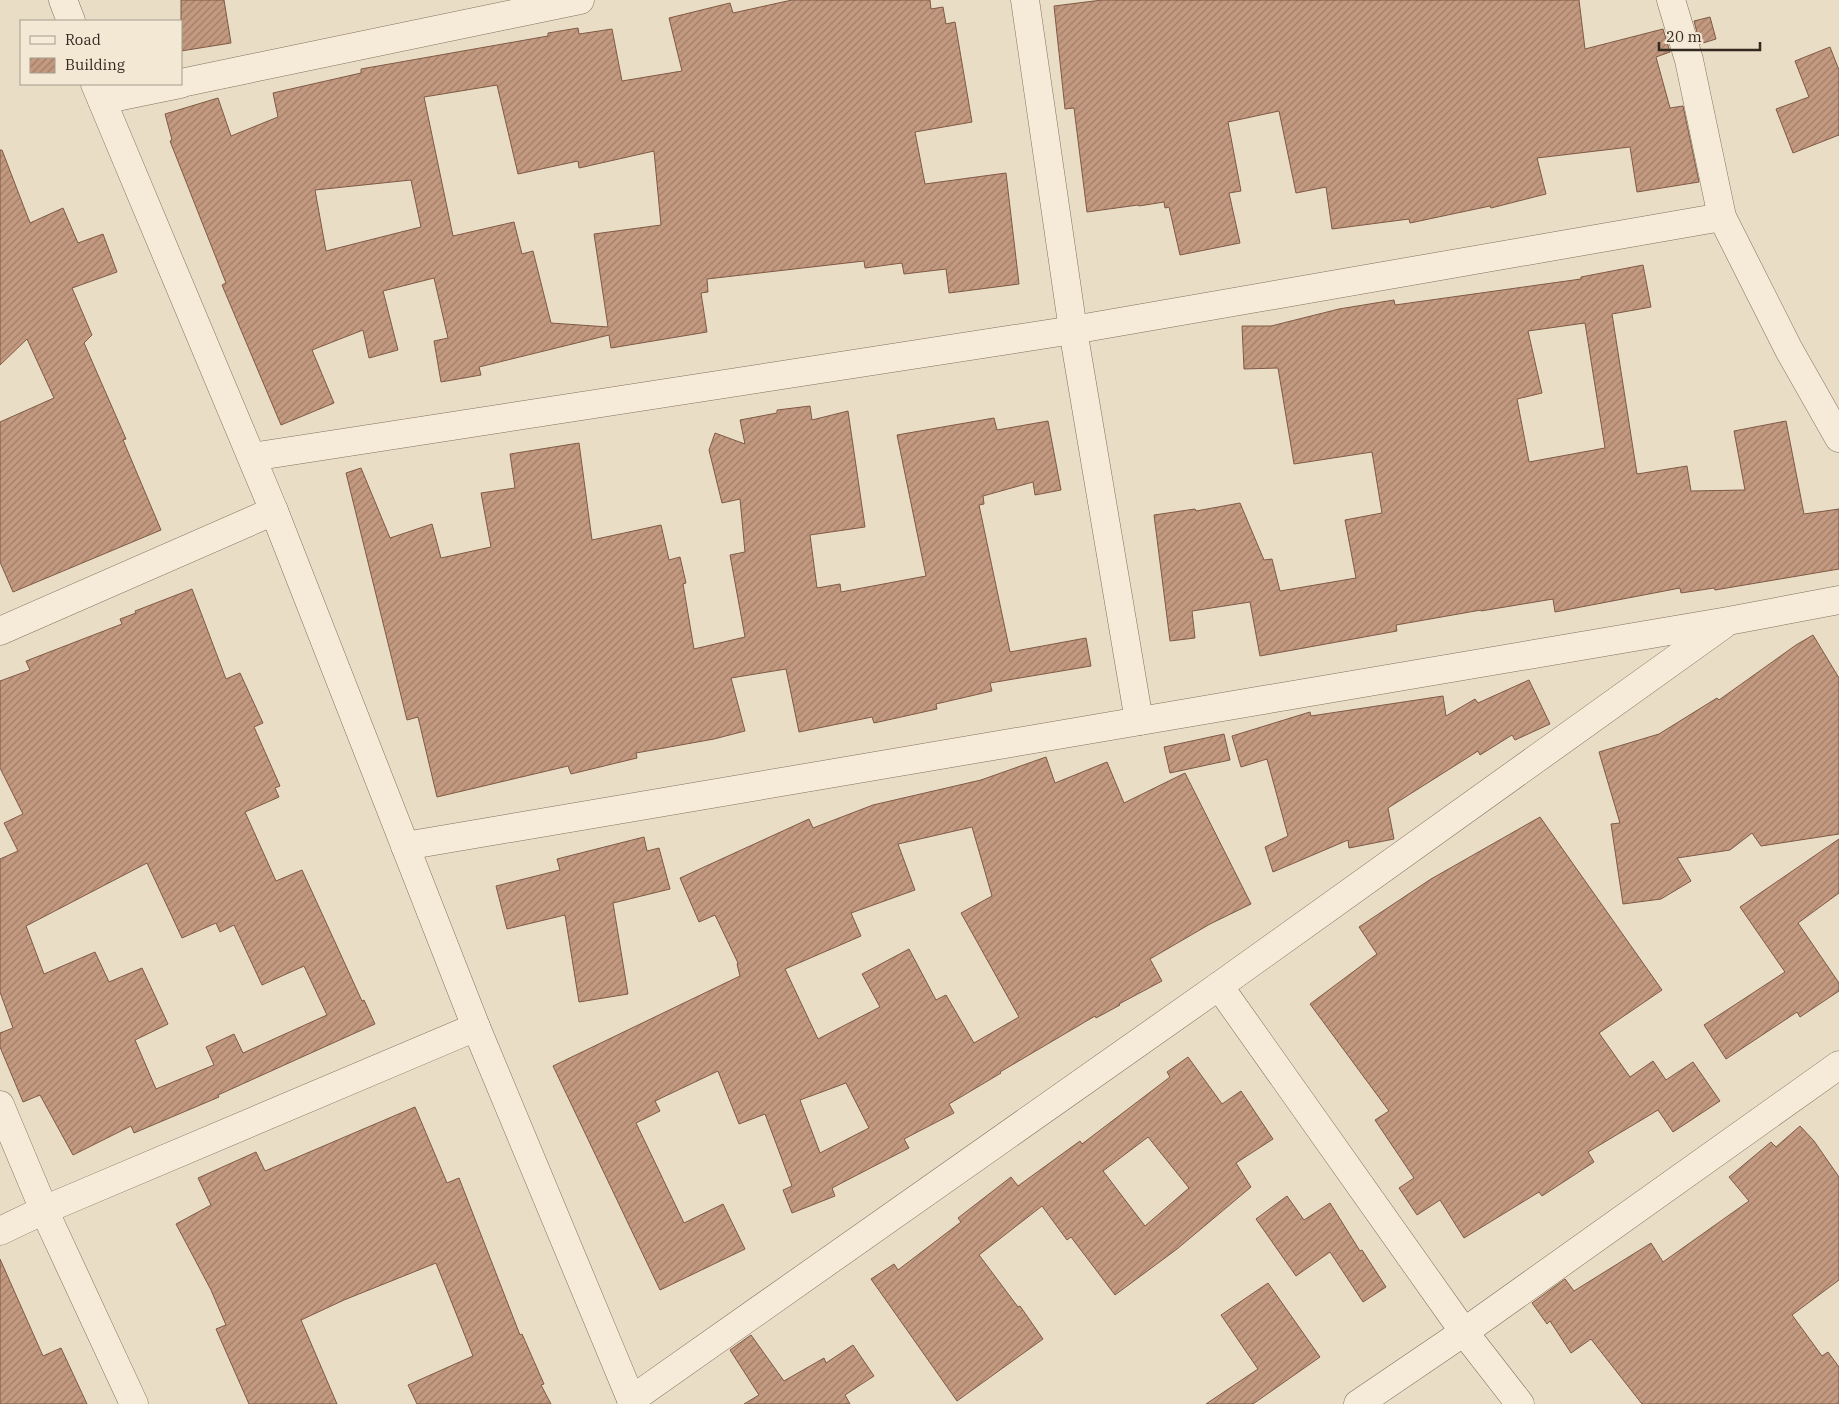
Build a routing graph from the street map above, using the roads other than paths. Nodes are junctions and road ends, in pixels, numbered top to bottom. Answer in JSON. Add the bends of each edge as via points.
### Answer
{"nodes":[{"id":1,"x":63,"y":0,"type":"edge"},
{"id":2,"x":580,"y":0,"type":"edge"},
{"id":3,"x":1024,"y":0,"type":"edge"},
{"id":4,"x":1671,"y":0,"type":"edge"},
{"id":5,"x":71,"y":20,"type":"edge"},
{"id":6,"x":182,"y":84,"type":"edge"},
{"id":7,"x":171,"y":85,"type":"edge"},
{"id":8,"x":98,"y":92,"type":"edge"},
{"id":9,"x":1722,"y":217,"type":"junction"},
{"id":10,"x":1074,"y":330,"type":"junction"},
{"id":11,"x":1839,"y":438,"type":"edge"},
{"id":12,"x":252,"y":457,"type":"junction"},
{"id":13,"x":274,"y":511,"type":"junction"},
{"id":14,"x":1839,"y":600,"type":"edge"},
{"id":15,"x":1728,"y":621,"type":"junction"},
{"id":16,"x":0,"y":631,"type":"edge"},
{"id":17,"x":1139,"y":721,"type":"junction"},
{"id":18,"x":404,"y":846,"type":"junction"},
{"id":19,"x":1219,"y":986,"type":"junction"},
{"id":20,"x":476,"y":1026,"type":"junction"},
{"id":21,"x":1839,"y":1065,"type":"edge"},
{"id":22,"x":0,"y":1105,"type":"edge"},
{"id":23,"x":44,"y":1210,"type":"junction"},
{"id":24,"x":0,"y":1231,"type":"edge"},
{"id":25,"x":1464,"y":1332,"type":"junction"},
{"id":26,"x":632,"y":1402,"type":"edge"},
{"id":27,"x":134,"y":1404,"type":"edge"},
{"id":28,"x":1358,"y":1404,"type":"edge"},
{"id":29,"x":1520,"y":1404,"type":"edge"}],
"edges":[{"from":1,"to":5,"type":"street"},
{"from":2,"to":6,"type":"street"},
{"from":3,"to":10,"type":"street"},
{"from":4,"to":9,"type":"street","via":[[1689,60]]},
{"from":7,"to":8,"type":"street"},
{"from":8,"to":12,"type":"street"},
{"from":9,"to":10,"type":"street"},
{"from":9,"to":11,"type":"street","via":[[1789,350]]},
{"from":10,"to":12,"type":"street"},
{"from":10,"to":17,"type":"street"},
{"from":12,"to":13,"type":"street"},
{"from":13,"to":16,"type":"street"},
{"from":13,"to":18,"type":"street"},
{"from":14,"to":15,"type":"street"},
{"from":15,"to":17,"type":"street"},
{"from":15,"to":19,"type":"street"},
{"from":17,"to":18,"type":"street"},
{"from":18,"to":20,"type":"street"},
{"from":19,"to":25,"type":"street"},
{"from":19,"to":26,"type":"street"},
{"from":20,"to":23,"type":"street"},
{"from":20,"to":26,"type":"street"},
{"from":21,"to":25,"type":"street"},
{"from":22,"to":23,"type":"street"},
{"from":23,"to":24,"type":"street"},
{"from":23,"to":27,"type":"street"},
{"from":25,"to":28,"type":"street"},
{"from":25,"to":29,"type":"street"}]}
